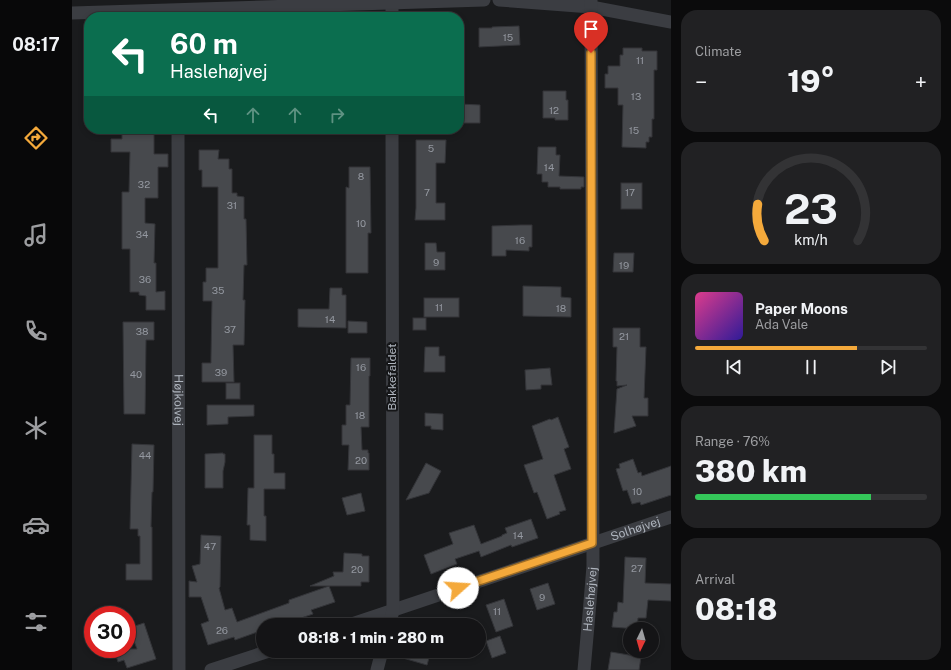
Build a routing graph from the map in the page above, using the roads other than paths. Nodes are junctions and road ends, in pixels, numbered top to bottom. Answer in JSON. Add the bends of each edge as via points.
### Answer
{"nodes":[{"id":1,"x":484,"y":0,"type":"edge"},
{"id":2,"x":499,"y":0,"type":"edge"},
{"id":3,"x":591,"y":3,"type":"edge"},
{"id":4,"x":392,"y":4,"type":"junction"},
{"id":5,"x":178,"y":9,"type":"edge"},
{"id":6,"x":98,"y":12,"type":"edge"},
{"id":7,"x":392,"y":12,"type":"edge"},
{"id":8,"x":72,"y":13,"type":"edge"},
{"id":9,"x":84,"y":13,"type":"edge"},
{"id":10,"x":671,"y":22,"type":"edge"},
{"id":11,"x":178,"y":134,"type":"edge"},
{"id":12,"x":392,"y":134,"type":"edge"},
{"id":13,"x":671,"y":517,"type":"edge"},
{"id":14,"x":592,"y":543,"type":"junction"},
{"id":15,"x":393,"y":611,"type":"junction"},
{"id":16,"x":371,"y":618,"type":"edge"},
{"id":17,"x":391,"y":618,"type":"edge"},
{"id":18,"x":256,"y":655,"type":"edge"},
{"id":19,"x":380,"y":658,"type":"edge"},
{"id":20,"x":179,"y":670,"type":"edge"},
{"id":21,"x":211,"y":670,"type":"edge"},
{"id":22,"x":377,"y":670,"type":"edge"},
{"id":23,"x":584,"y":670,"type":"edge"}],
"edges":[{"from":1,"to":4,"type":"street"},
{"from":2,"to":3,"type":"street"},
{"from":3,"to":10,"type":"street"},
{"from":3,"to":14,"type":"street","name":"Haslehøjvej"},
{"from":4,"to":5,"type":"street"},
{"from":4,"to":7,"type":"street"},
{"from":5,"to":6,"type":"street"},
{"from":8,"to":9,"type":"street"},
{"from":11,"to":20,"type":"street","name":"Højkolvej"},
{"from":12,"to":15,"type":"street","name":"Bakkefaldet"},
{"from":13,"to":14,"type":"street","name":"Solhøjvej"},
{"from":14,"to":15,"type":"street","name":"Solhøjvej"},
{"from":14,"to":23,"type":"street","name":"Haslehøjvej"},
{"from":15,"to":16,"type":"street","name":"Solhøjvej"},
{"from":15,"to":17,"type":"street","name":"Bakkefaldet"},
{"from":18,"to":21,"type":"street"},
{"from":19,"to":22,"type":"street"}]}
